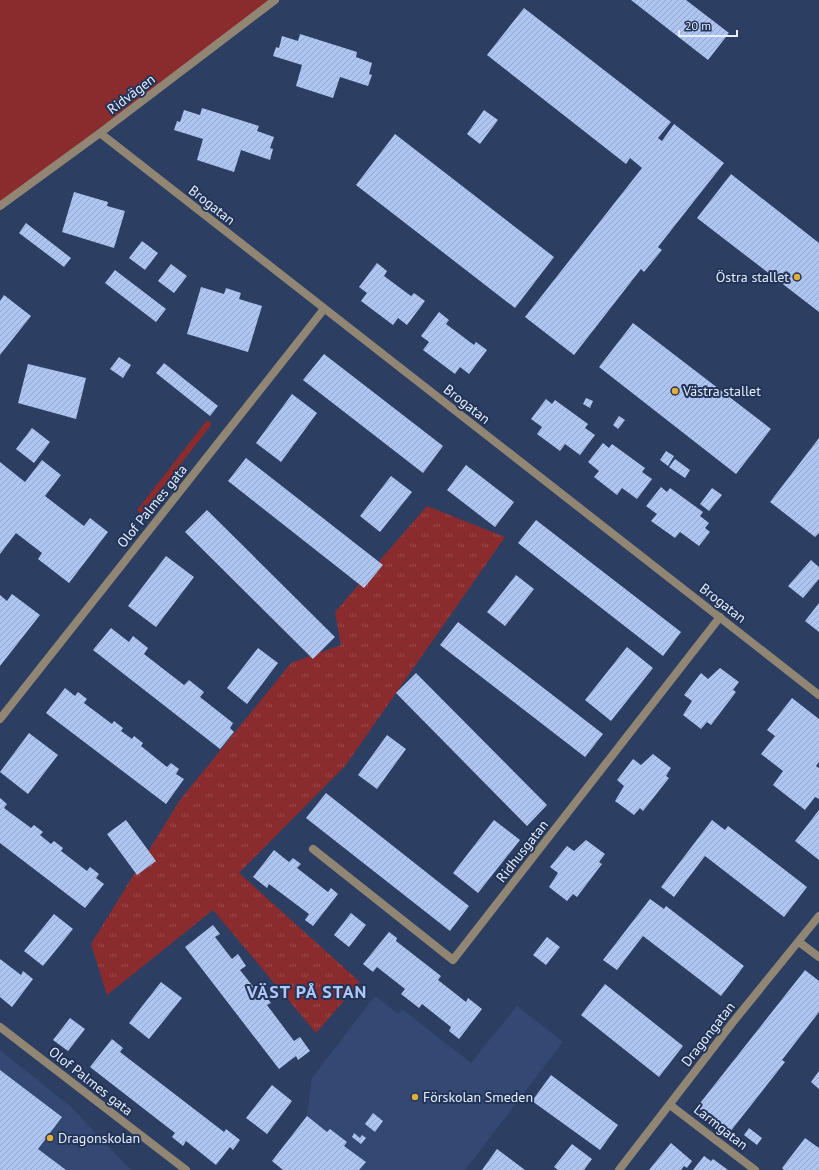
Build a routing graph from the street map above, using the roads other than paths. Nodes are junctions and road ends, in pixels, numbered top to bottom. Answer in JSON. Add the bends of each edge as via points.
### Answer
{"nodes":[{"id":1,"x":275,"y":0,"type":"edge"},
{"id":2,"x":100,"y":133,"type":"junction"},
{"id":3,"x":0,"y":206,"type":"edge"},
{"id":4,"x":324,"y":309,"type":"junction"},
{"id":5,"x":720,"y":617,"type":"junction"},
{"id":6,"x":819,"y":695,"type":"edge"},
{"id":7,"x":1,"y":716,"type":"edge"},
{"id":8,"x":313,"y":849,"type":"dead end"},
{"id":9,"x":819,"y":916,"type":"edge"},
{"id":10,"x":799,"y":942,"type":"junction"},
{"id":11,"x":819,"y":958,"type":"edge"},
{"id":12,"x":0,"y":1027,"type":"edge"},
{"id":13,"x":670,"y":1105,"type":"junction"},
{"id":14,"x":186,"y":1170,"type":"edge"},
{"id":15,"x":619,"y":1170,"type":"edge"},
{"id":16,"x":755,"y":1170,"type":"edge"}],
"edges":[{"from":1,"to":2,"type":"street","name":"Ridvägen"},
{"from":2,"to":3,"type":"street","name":"Ridvägen"},
{"from":2,"to":4,"type":"street","name":"Brogatan"},
{"from":4,"to":5,"type":"street","name":"Brogatan"},
{"from":4,"to":7,"type":"street","name":"Olof Palmes gata"},
{"from":5,"to":6,"type":"street","name":"Brogatan"},
{"from":5,"to":8,"type":"street","name":"Ridhusgatan","via":[[453,960]]},
{"from":9,"to":10,"type":"street","name":"Dragongatan"},
{"from":10,"to":11,"type":"street"},
{"from":10,"to":13,"type":"street","name":"Dragongatan","via":[[733,1022]]},
{"from":12,"to":14,"type":"street","name":"Olof Palmes gata"},
{"from":13,"to":15,"type":"street","name":"Dragongatan"},
{"from":13,"to":16,"type":"street","name":"Larmgatan"}]}
